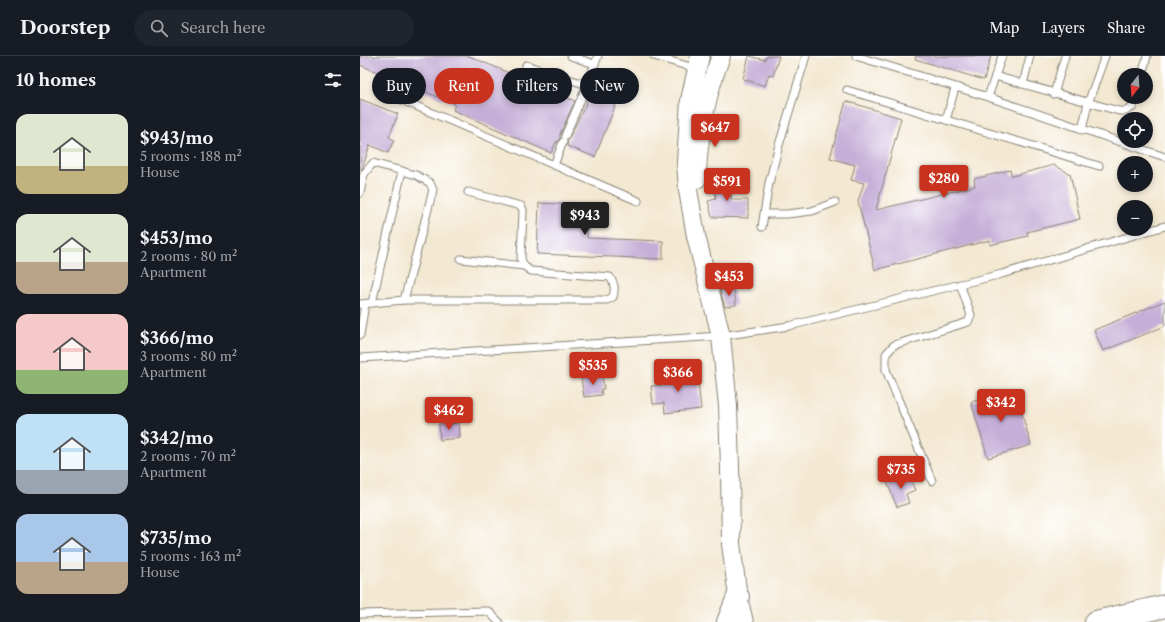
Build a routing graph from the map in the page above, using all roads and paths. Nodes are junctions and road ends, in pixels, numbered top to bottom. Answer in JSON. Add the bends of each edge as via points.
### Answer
{"nodes":[{"id":1,"x":571,"y":56,"type":"edge"},
{"id":2,"x":598,"y":56,"type":"edge"},
{"id":3,"x":654,"y":56,"type":"edge"},
{"id":4,"x":806,"y":56,"type":"edge"},
{"id":5,"x":856,"y":56,"type":"edge"},
{"id":6,"x":1002,"y":56,"type":"edge"},
{"id":7,"x":1030,"y":56,"type":"edge"},
{"id":8,"x":1065,"y":56,"type":"edge"},
{"id":9,"x":1105,"y":56,"type":"edge"},
{"id":10,"x":1147,"y":56,"type":"edge"},
{"id":11,"x":594,"y":64,"type":"junction"},
{"id":12,"x":526,"y":65,"type":"dead end"},
{"id":13,"x":707,"y":66,"type":"edge"},
{"id":14,"x":593,"y":68,"type":"edge"},
{"id":15,"x":1144,"y":68,"type":"edge"},
{"id":16,"x":995,"y":76,"type":"junction"},
{"id":17,"x":580,"y":83,"type":"edge"},
{"id":18,"x":1023,"y":84,"type":"junction"},
{"id":19,"x":955,"y":88,"type":"junction"},
{"id":20,"x":847,"y":90,"type":"dead end"},
{"id":21,"x":1054,"y":94,"type":"junction"},
{"id":22,"x":988,"y":97,"type":"junction"},
{"id":23,"x":580,"y":101,"type":"edge"},
{"id":24,"x":1088,"y":103,"type":"junction"},
{"id":25,"x":411,"y":104,"type":"edge"},
{"id":26,"x":1134,"y":104,"type":"edge"},
{"id":27,"x":946,"y":120,"type":"junction"},
{"id":28,"x":1082,"y":130,"type":"junction"},
{"id":29,"x":1165,"y":157,"type":"edge"},
{"id":30,"x":554,"y":165,"type":"junction"},
{"id":31,"x":1099,"y":166,"type":"dead end"},
{"id":32,"x":402,"y":171,"type":"junction"},
{"id":33,"x":468,"y":192,"type":"dead end"},
{"id":34,"x":360,"y":193,"type":"edge"},
{"id":35,"x":638,"y":201,"type":"dead end"},
{"id":36,"x":836,"y":202,"type":"dead end"},
{"id":37,"x":764,"y":214,"type":"junction"},
{"id":38,"x":1165,"y":226,"type":"edge"},
{"id":39,"x":762,"y":227,"type":"dead end"},
{"id":40,"x":460,"y":259,"type":"dead end"},
{"id":41,"x":524,"y":266,"type":"junction"},
{"id":42,"x":960,"y":284,"type":"junction"},
{"id":43,"x":404,"y":300,"type":"junction"},
{"id":44,"x":366,"y":303,"type":"edge"},
{"id":45,"x":360,"y":335,"type":"edge"},
{"id":46,"x":721,"y":336,"type":"junction"},
{"id":47,"x":360,"y":358,"type":"edge"},
{"id":48,"x":932,"y":481,"type":"dead end"},
{"id":49,"x":738,"y":598,"type":"joint"},
{"id":50,"x":1165,"y":606,"type":"edge"},
{"id":51,"x":360,"y":614,"type":"edge"},
{"id":52,"x":1133,"y":618,"type":"edge"},
{"id":53,"x":499,"y":622,"type":"edge"},
{"id":54,"x":740,"y":622,"type":"edge"},
{"id":55,"x":1096,"y":622,"type":"edge"}],
"edges":[{"from":1,"to":11,"type":"lane"},
{"from":2,"to":11,"type":"lane"},
{"from":3,"to":13,"type":"lane"},
{"from":4,"to":37,"type":"lane","via":[[779,145]]},
{"from":5,"to":19,"type":"lane"},
{"from":6,"to":16,"type":"lane"},
{"from":7,"to":18,"type":"lane"},
{"from":8,"to":21,"type":"lane"},
{"from":9,"to":24,"type":"lane"},
{"from":10,"to":15,"type":"lane"},
{"from":11,"to":14,"type":"lane"},
{"from":12,"to":17,"type":"lane"},
{"from":13,"to":46,"type":"street","via":[[690,100],[686,162],[696,236]]},
{"from":16,"to":18,"type":"lane"},
{"from":16,"to":22,"type":"lane"},
{"from":18,"to":21,"type":"lane"},
{"from":19,"to":22,"type":"lane"},
{"from":19,"to":27,"type":"lane"},
{"from":20,"to":27,"type":"lane"},
{"from":21,"to":24,"type":"lane"},
{"from":22,"to":28,"type":"lane"},
{"from":23,"to":30,"type":"lane"},
{"from":24,"to":26,"type":"lane","via":[[1119,111],[1126,111]]},
{"from":24,"to":28,"type":"lane"},
{"from":25,"to":30,"type":"lane"},
{"from":27,"to":31,"type":"lane"},
{"from":28,"to":29,"type":"lane"},
{"from":30,"to":35,"type":"lane"},
{"from":32,"to":34,"type":"lane","via":[[373,163],[364,174]]},
{"from":32,"to":43,"type":"lane","via":[[423,178],[430,183],[433,190]]},
{"from":32,"to":44,"type":"lane"},
{"from":33,"to":41,"type":"lane","via":[[521,206],[521,259]]},
{"from":36,"to":37,"type":"lane","via":[[812,211]]},
{"from":37,"to":39,"type":"lane"},
{"from":38,"to":42,"type":"lane"},
{"from":40,"to":41,"type":"lane"},
{"from":41,"to":43,"type":"lane","via":[[531,271],[610,277],[614,283],[613,297],[607,300]]},
{"from":42,"to":46,"type":"lane","via":[[789,326]]},
{"from":42,"to":48,"type":"lane","via":[[971,315],[968,322],[894,345],[886,354],[886,370]]},
{"from":43,"to":44,"type":"lane"},
{"from":44,"to":45,"type":"lane"},
{"from":46,"to":47,"type":"lane"},
{"from":46,"to":49,"type":"street","via":[[728,406],[731,544]]},
{"from":49,"to":54,"type":"main road"},
{"from":50,"to":52,"type":"main road"},
{"from":51,"to":53,"type":"lane","via":[[488,611]]},
{"from":52,"to":55,"type":"main road"}]}
